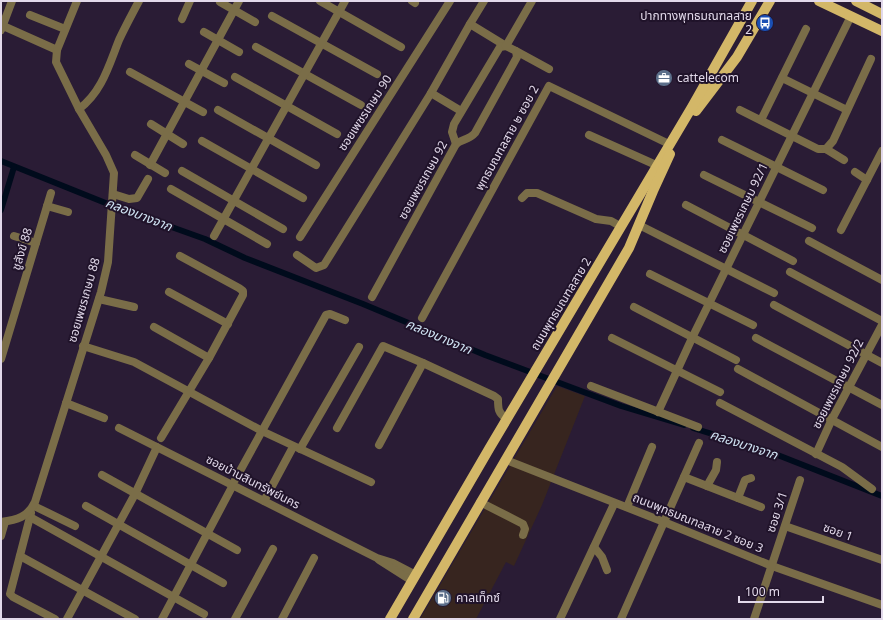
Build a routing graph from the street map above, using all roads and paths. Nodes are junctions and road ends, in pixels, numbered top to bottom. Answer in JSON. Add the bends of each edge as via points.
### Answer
{"nodes":[{"id":1,"x":12,"y":1,"type":"edge"},
{"id":2,"x":77,"y":1,"type":"edge"},
{"id":3,"x":139,"y":1,"type":"edge"},
{"id":4,"x":190,"y":1,"type":"edge"},
{"id":5,"x":239,"y":1,"type":"edge"},
{"id":6,"x":320,"y":1,"type":"edge"},
{"id":7,"x":345,"y":1,"type":"edge"},
{"id":8,"x":450,"y":1,"type":"edge"},
{"id":9,"x":484,"y":1,"type":"edge"},
{"id":10,"x":532,"y":1,"type":"edge"},
{"id":11,"x":752,"y":1,"type":"edge"},
{"id":12,"x":770,"y":1,"type":"edge"},
{"id":13,"x":819,"y":1,"type":"edge"},
{"id":14,"x":220,"y":2,"type":"edge"},
{"id":15,"x":861,"y":2,"type":"edge"},
{"id":16,"x":235,"y":10,"type":"junction"},
{"id":17,"x":339,"y":11,"type":"junction"},
{"id":18,"x":882,"y":14,"type":"edge"},
{"id":19,"x":30,"y":15,"type":"dead end"},
{"id":20,"x":272,"y":16,"type":"dead end"},
{"id":21,"x":851,"y":16,"type":"junction"},
{"id":22,"x":182,"y":19,"type":"dead end"},
{"id":23,"x":256,"y":22,"type":"dead end"},
{"id":24,"x":470,"y":24,"type":"junction"},
{"id":25,"x":1,"y":27,"type":"edge"},
{"id":26,"x":806,"y":28,"type":"dead end"},
{"id":27,"x":65,"y":30,"type":"junction"},
{"id":28,"x":204,"y":32,"type":"dead end"},
{"id":29,"x":882,"y":32,"type":"edge"},
{"id":30,"x":218,"y":40,"type":"junction"},
{"id":31,"x":321,"y":43,"type":"junction"},
{"id":32,"x":506,"y":46,"type":"junction"},
{"id":33,"x":256,"y":47,"type":"dead end"},
{"id":34,"x":401,"y":47,"type":"dead end"},
{"id":35,"x":57,"y":50,"type":"junction"},
{"id":36,"x":516,"y":51,"type":"junction"},
{"id":37,"x":239,"y":52,"type":"dead end"},
{"id":38,"x":871,"y":59,"type":"dead end"},
{"id":39,"x":189,"y":64,"type":"dead end"},
{"id":40,"x":549,"y":68,"type":"dead end"},
{"id":41,"x":202,"y":71,"type":"junction"},
{"id":42,"x":130,"y":72,"type":"dead end"},
{"id":43,"x":303,"y":74,"type":"junction"},
{"id":44,"x":377,"y":74,"type":"dead end"},
{"id":45,"x":235,"y":77,"type":"dead end"},
{"id":46,"x":782,"y":78,"type":"junction"},
{"id":47,"x":224,"y":83,"type":"dead end"},
{"id":48,"x":431,"y":93,"type":"junction"},
{"id":49,"x":812,"y":93,"type":"junction"},
{"id":50,"x":185,"y":103,"type":"junction"},
{"id":51,"x":360,"y":105,"type":"dead end"},
{"id":52,"x":286,"y":106,"type":"junction"},
{"id":53,"x":79,"y":109,"type":"junction"},
{"id":54,"x":218,"y":110,"type":"dead end"},
{"id":55,"x":740,"y":110,"type":"dead end"},
{"id":56,"x":847,"y":110,"type":"junction"},
{"id":57,"x":461,"y":111,"type":"junction"},
{"id":58,"x":204,"y":112,"type":"dead end"},
{"id":59,"x":761,"y":120,"type":"junction"},
{"id":60,"x":151,"y":124,"type":"dead end"},
{"id":61,"x":337,"y":134,"type":"dead end"},
{"id":62,"x":589,"y":134,"type":"dead end"},
{"id":63,"x":168,"y":135,"type":"junction"},
{"id":64,"x":792,"y":136,"type":"junction"},
{"id":65,"x":269,"y":138,"type":"junction"},
{"id":66,"x":722,"y":140,"type":"dead end"},
{"id":67,"x":202,"y":142,"type":"dead end"},
{"id":68,"x":183,"y":144,"type":"dead end"},
{"id":69,"x":456,"y":144,"type":"junction"},
{"id":70,"x":669,"y":144,"type":"junction"},
{"id":71,"x":826,"y":149,"type":"junction"},
{"id":72,"x":134,"y":155,"type":"dead end"},
{"id":73,"x":881,"y":155,"type":"edge"},
{"id":74,"x":844,"y":160,"type":"dead end"},
{"id":75,"x":316,"y":164,"type":"dead end"},
{"id":76,"x":150,"y":165,"type":"junction"},
{"id":77,"x":656,"y":165,"type":"junction"},
{"id":78,"x":777,"y":167,"type":"junction"},
{"id":79,"x":252,"y":170,"type":"junction"},
{"id":80,"x":182,"y":171,"type":"dead end"},
{"id":81,"x":855,"y":172,"type":"dead end"},
{"id":82,"x":165,"y":173,"type":"dead end"},
{"id":83,"x":704,"y":175,"type":"dead end"},
{"id":84,"x":148,"y":178,"type":"dead end"},
{"id":85,"x":867,"y":180,"type":"junction"},
{"id":86,"x":171,"y":189,"type":"dead end"},
{"id":87,"x":823,"y":190,"type":"dead end"},
{"id":88,"x":51,"y":193,"type":"dead end"},
{"id":89,"x":112,"y":197,"type":"junction"},
{"id":90,"x":303,"y":198,"type":"dead end"},
{"id":91,"x":522,"y":198,"type":"dead end"},
{"id":92,"x":234,"y":200,"type":"junction"},
{"id":93,"x":760,"y":201,"type":"junction"},
{"id":94,"x":686,"y":205,"type":"dead end"},
{"id":95,"x":47,"y":206,"type":"junction"},
{"id":96,"x":68,"y":212,"type":"dead end"},
{"id":97,"x":223,"y":219,"type":"junction"},
{"id":98,"x":621,"y":225,"type":"junction"},
{"id":99,"x":638,"y":228,"type":"junction"},
{"id":100,"x":812,"y":228,"type":"dead end"},
{"id":101,"x":283,"y":229,"type":"dead end"},
{"id":102,"x":841,"y":230,"type":"dead end"},
{"id":103,"x":743,"y":234,"type":"junction"},
{"id":104,"x":14,"y":236,"type":"dead end"},
{"id":105,"x":214,"y":236,"type":"dead end"},
{"id":106,"x":300,"y":237,"type":"dead end"},
{"id":107,"x":809,"y":241,"type":"dead end"},
{"id":108,"x":36,"y":243,"type":"junction"},
{"id":109,"x":267,"y":244,"type":"dead end"},
{"id":110,"x":297,"y":255,"type":"dead end"},
{"id":111,"x":180,"y":256,"type":"dead end"},
{"id":112,"x":793,"y":261,"type":"dead end"},
{"id":113,"x":727,"y":268,"type":"junction"},
{"id":114,"x":790,"y":272,"type":"dead end"},
{"id":115,"x":650,"y":274,"type":"dead end"},
{"id":116,"x":882,"y":280,"type":"edge"},
{"id":117,"x":169,"y":292,"type":"dead end"},
{"id":118,"x":774,"y":293,"type":"dead end"},
{"id":119,"x":372,"y":296,"type":"dead end"},
{"id":120,"x":99,"y":299,"type":"junction"},
{"id":121,"x":709,"y":304,"type":"junction"},
{"id":122,"x":774,"y":305,"type":"dead end"},
{"id":123,"x":134,"y":307,"type":"dead end"},
{"id":124,"x":634,"y":307,"type":"dead end"},
{"id":125,"x":422,"y":318,"type":"dead end"},
{"id":126,"x":345,"y":320,"type":"dead end"},
{"id":127,"x":882,"y":321,"type":"edge"},
{"id":128,"x":228,"y":324,"type":"junction"},
{"id":129,"x":753,"y":325,"type":"dead end"},
{"id":130,"x":882,"y":325,"type":"edge"},
{"id":131,"x":154,"y":328,"type":"dead end"},
{"id":132,"x":693,"y":336,"type":"junction"},
{"id":133,"x":612,"y":338,"type":"dead end"},
{"id":134,"x":756,"y":338,"type":"dead end"},
{"id":135,"x":83,"y":346,"type":"junction"},
{"id":136,"x":359,"y":347,"type":"dead end"},
{"id":137,"x":867,"y":354,"type":"junction"},
{"id":138,"x":209,"y":358,"type":"junction"},
{"id":139,"x":1,"y":359,"type":"edge"},
{"id":140,"x":736,"y":360,"type":"dead end"},
{"id":141,"x":423,"y":363,"type":"junction"},
{"id":142,"x":882,"y":363,"type":"edge"},
{"id":143,"x":738,"y":369,"type":"dead end"},
{"id":144,"x":678,"y":370,"type":"junction"},
{"id":145,"x":591,"y":386,"type":"dead end"},
{"id":146,"x":849,"y":387,"type":"junction"},
{"id":147,"x":189,"y":391,"type":"junction"},
{"id":148,"x":720,"y":392,"type":"dead end"},
{"id":149,"x":66,"y":403,"type":"junction"},
{"id":150,"x":720,"y":403,"type":"dead end"},
{"id":151,"x":882,"y":405,"type":"edge"},
{"id":152,"x":658,"y":412,"type":"junction"},
{"id":153,"x":104,"y":418,"type":"dead end"},
{"id":154,"x":507,"y":419,"type":"junction"},
{"id":155,"x":832,"y":419,"type":"junction"},
{"id":156,"x":698,"y":427,"type":"dead end"},
{"id":157,"x":119,"y":428,"type":"dead end"},
{"id":158,"x":337,"y":428,"type":"dead end"},
{"id":159,"x":262,"y":431,"type":"junction"},
{"id":160,"x":161,"y":438,"type":"dead end"},
{"id":161,"x":699,"y":444,"type":"dead end"},
{"id":162,"x":379,"y":445,"type":"dead end"},
{"id":163,"x":652,"y":446,"type":"dead end"},
{"id":164,"x":158,"y":447,"type":"junction"},
{"id":165,"x":882,"y":447,"type":"edge"},
{"id":166,"x":296,"y":448,"type":"junction"},
{"id":167,"x":816,"y":454,"type":"junction"},
{"id":168,"x":506,"y":460,"type":"junction"},
{"id":169,"x":717,"y":462,"type":"dead end"},
{"id":170,"x":102,"y":475,"type":"dead end"},
{"id":171,"x":684,"y":477,"type":"junction"},
{"id":172,"x":751,"y":478,"type":"dead end"},
{"id":173,"x":800,"y":480,"type":"dead end"},
{"id":174,"x":371,"y":482,"type":"dead end"},
{"id":175,"x":234,"y":483,"type":"junction"},
{"id":176,"x":707,"y":486,"type":"junction"},
{"id":177,"x":872,"y":489,"type":"dead end"},
{"id":178,"x":135,"y":494,"type":"junction"},
{"id":179,"x":738,"y":498,"type":"junction"},
{"id":180,"x":264,"y":501,"type":"junction"},
{"id":181,"x":480,"y":502,"type":"junction"},
{"id":182,"x":614,"y":504,"type":"junction"},
{"id":183,"x":86,"y":506,"type":"dead end"},
{"id":184,"x":33,"y":507,"type":"junction"},
{"id":185,"x":627,"y":507,"type":"junction"},
{"id":186,"x":761,"y":507,"type":"dead end"},
{"id":187,"x":30,"y":517,"type":"junction"},
{"id":188,"x":3,"y":522,"type":"edge"},
{"id":189,"x":664,"y":522,"type":"junction"},
{"id":190,"x":118,"y":525,"type":"junction"},
{"id":191,"x":74,"y":526,"type":"dead end"},
{"id":192,"x":785,"y":526,"type":"junction"},
{"id":193,"x":208,"y":534,"type":"junction"},
{"id":194,"x":523,"y":535,"type":"dead end"},
{"id":195,"x":1,"y":536,"type":"edge"},
{"id":196,"x":594,"y":547,"type":"junction"},
{"id":197,"x":273,"y":549,"type":"dead end"},
{"id":198,"x":237,"y":550,"type":"dead end"},
{"id":199,"x":20,"y":556,"type":"junction"},
{"id":200,"x":101,"y":557,"type":"junction"},
{"id":201,"x":314,"y":558,"type":"dead end"},
{"id":202,"x":882,"y":560,"type":"edge"},
{"id":203,"x":191,"y":566,"type":"junction"},
{"id":204,"x":772,"y":566,"type":"junction"},
{"id":205,"x":607,"y":570,"type":"dead end"},
{"id":206,"x":414,"y":578,"type":"junction"},
{"id":207,"x":223,"y":582,"type":"dead end"},
{"id":208,"x":82,"y":591,"type":"junction"},
{"id":209,"x":174,"y":597,"type":"junction"},
{"id":210,"x":882,"y":605,"type":"edge"},
{"id":211,"x":204,"y":614,"type":"dead end"},
{"id":212,"x":55,"y":619,"type":"edge"},
{"id":213,"x":67,"y":619,"type":"edge"},
{"id":214,"x":135,"y":619,"type":"edge"},
{"id":215,"x":162,"y":619,"type":"edge"},
{"id":216,"x":235,"y":619,"type":"edge"},
{"id":217,"x":282,"y":619,"type":"edge"},
{"id":218,"x":390,"y":619,"type":"edge"},
{"id":219,"x":413,"y":619,"type":"edge"},
{"id":220,"x":560,"y":619,"type":"edge"},
{"id":221,"x":621,"y":619,"type":"edge"},
{"id":222,"x":754,"y":619,"type":"edge"}],
"edges":[{"from":1,"to":25,"type":"street"},
{"from":2,"to":27,"type":"street","name":"ซอยเพชรเกษม 88"},
{"from":3,"to":53,"type":"street","via":[[122,34],[104,80],[89,101]]},
{"from":4,"to":22,"type":"street"},
{"from":5,"to":16,"type":"street"},
{"from":6,"to":17,"type":"street"},
{"from":7,"to":17,"type":"street"},
{"from":8,"to":106,"type":"street","name":"ซอยเพชรเกษม 90"},
{"from":9,"to":24,"type":"street"},
{"from":10,"to":32,"type":"street"},
{"from":11,"to":70,"type":"main road","name":"ถนนพุทธมณฑลสาย 2"},
{"from":12,"to":99,"type":"main road","via":[[737,57],[701,103],[673,148]]},
{"from":13,"to":21,"type":"main road"},
{"from":14,"to":16,"type":"street"},
{"from":15,"to":18,"type":"main road"},
{"from":16,"to":23,"type":"street"},
{"from":16,"to":30,"type":"street"},
{"from":17,"to":31,"type":"street"},
{"from":17,"to":34,"type":"street"},
{"from":19,"to":27,"type":"street"},
{"from":20,"to":31,"type":"street"},
{"from":21,"to":29,"type":"main road"},
{"from":21,"to":49,"type":"street","name":"ซอยเพชรเกษม 92/1"},
{"from":24,"to":32,"type":"street"},
{"from":24,"to":48,"type":"street"},
{"from":25,"to":35,"type":"street"},
{"from":26,"to":46,"type":"street"},
{"from":27,"to":35,"type":"street","name":"ซอยเพชรเกษม 88"},
{"from":28,"to":30,"type":"street"},
{"from":30,"to":37,"type":"street"},
{"from":30,"to":41,"type":"street"},
{"from":31,"to":43,"type":"street"},
{"from":31,"to":44,"type":"street"},
{"from":32,"to":36,"type":"street"},
{"from":32,"to":57,"type":"street","via":[[500,47]]},
{"from":33,"to":43,"type":"street"},
{"from":35,"to":53,"type":"street","name":"ซอยเพชรเกษม 88","via":[[56,62]]},
{"from":36,"to":40,"type":"street"},
{"from":36,"to":69,"type":"street","name":"ซอยเพชรเกษม 92","via":[[515,62],[475,133]]},
{"from":38,"to":56,"type":"street"},
{"from":39,"to":41,"type":"street"},
{"from":41,"to":47,"type":"street"},
{"from":41,"to":50,"type":"street"},
{"from":42,"to":50,"type":"street"},
{"from":43,"to":51,"type":"street"},
{"from":43,"to":52,"type":"street"},
{"from":45,"to":52,"type":"street"},
{"from":46,"to":49,"type":"street"},
{"from":46,"to":59,"type":"street"},
{"from":48,"to":57,"type":"street"},
{"from":48,"to":110,"type":"street","via":[[324,265],[316,268]]},
{"from":49,"to":56,"type":"street"},
{"from":49,"to":64,"type":"street","name":"ซอยเพชรเกษม 92/1"},
{"from":50,"to":58,"type":"street"},
{"from":50,"to":63,"type":"street"},
{"from":52,"to":61,"type":"street"},
{"from":52,"to":65,"type":"street"},
{"from":53,"to":89,"type":"street","name":"ซอยเพชรเกษม 88","via":[[111,165],[114,173]]},
{"from":54,"to":65,"type":"street"},
{"from":55,"to":59,"type":"street"},
{"from":56,"to":71,"type":"street","via":[[833,141]]},
{"from":57,"to":69,"type":"street","via":[[452,132]]},
{"from":59,"to":64,"type":"street"},
{"from":60,"to":63,"type":"street"},
{"from":62,"to":77,"type":"street"},
{"from":63,"to":68,"type":"street"},
{"from":63,"to":76,"type":"street"},
{"from":64,"to":71,"type":"street"},
{"from":64,"to":78,"type":"street","name":"ซอยเพชรเกษม 92/1"},
{"from":65,"to":75,"type":"street"},
{"from":65,"to":79,"type":"street"},
{"from":66,"to":78,"type":"street"},
{"from":67,"to":79,"type":"street"},
{"from":69,"to":119,"type":"street","name":"ซอยเพชรเกษม 92"},
{"from":70,"to":77,"type":"main road","name":"ถนนพุทธมณฑลสาย 2"},
{"from":70,"to":125,"type":"street","name":"พุทธมณฑลสาย ๒ ซอย 2","via":[[549,86]]},
{"from":71,"to":74,"type":"street"},
{"from":72,"to":76,"type":"street"},
{"from":73,"to":85,"type":"street"},
{"from":76,"to":82,"type":"street"},
{"from":77,"to":98,"type":"main road","name":"ถนนพุทธมณฑลสาย 2"},
{"from":78,"to":87,"type":"street"},
{"from":78,"to":93,"type":"street","name":"ซอยเพชรเกษม 92/1"},
{"from":79,"to":90,"type":"street"},
{"from":79,"to":92,"type":"street"},
{"from":80,"to":92,"type":"street"},
{"from":81,"to":85,"type":"street"},
{"from":83,"to":93,"type":"street"},
{"from":84,"to":89,"type":"street","via":[[137,198]]},
{"from":85,"to":102,"type":"street"},
{"from":86,"to":97,"type":"street"},
{"from":88,"to":95,"type":"street","name":"ชูสังข์ 88"},
{"from":89,"to":120,"type":"street","name":"ซอยเพชรเกษม 88","via":[[108,262]]},
{"from":91,"to":98,"type":"street","via":[[527,193],[537,193],[587,215]]},
{"from":92,"to":97,"type":"street"},
{"from":92,"to":101,"type":"street"},
{"from":93,"to":100,"type":"street"},
{"from":93,"to":103,"type":"street","name":"ซอยเพชรเกษม 92/1"},
{"from":94,"to":103,"type":"street"},
{"from":95,"to":96,"type":"street"},
{"from":95,"to":108,"type":"street","name":"ชูสังข์ 88"},
{"from":97,"to":105,"type":"street"},
{"from":97,"to":109,"type":"street"},
{"from":98,"to":99,"type":"main road"},
{"from":98,"to":154,"type":"main road","name":"ถนนพุทธมณฑลสาย 2"},
{"from":99,"to":113,"type":"street"},
{"from":99,"to":168,"type":"main road","via":[[629,248]]},
{"from":103,"to":112,"type":"street"},
{"from":103,"to":113,"type":"street","name":"ซอยเพชรเกษม 92/1"},
{"from":104,"to":108,"type":"street"},
{"from":107,"to":116,"type":"street"},
{"from":108,"to":139,"type":"street","name":"ชูสังข์ 88"},
{"from":111,"to":128,"type":"street","via":[[243,291]]},
{"from":113,"to":118,"type":"street"},
{"from":113,"to":121,"type":"street","name":"ซอยเพชรเกษม 92/1"},
{"from":114,"to":127,"type":"street"},
{"from":115,"to":121,"type":"street"},
{"from":117,"to":128,"type":"street"},
{"from":120,"to":123,"type":"street"},
{"from":120,"to":135,"type":"street","name":"ซอยเพชรเกษม 88"},
{"from":121,"to":129,"type":"street"},
{"from":121,"to":132,"type":"street","name":"ซอยเพชรเกษม 92/1"},
{"from":122,"to":137,"type":"street"},
{"from":124,"to":132,"type":"street"},
{"from":126,"to":159,"type":"street","via":[[326,315]]},
{"from":128,"to":138,"type":"street"},
{"from":130,"to":137,"type":"street","name":"ซอยเพชรเกษม 92/2"},
{"from":131,"to":138,"type":"street"},
{"from":132,"to":140,"type":"street"},
{"from":132,"to":144,"type":"street","name":"ซอยเพชรเกษม 92/1"},
{"from":133,"to":144,"type":"street"},
{"from":134,"to":146,"type":"street"},
{"from":135,"to":147,"type":"street","via":[[134,362]]},
{"from":135,"to":149,"type":"street","name":"ซอยเพชรเกษม 88"},
{"from":136,"to":166,"type":"street"},
{"from":137,"to":142,"type":"street"},
{"from":137,"to":146,"type":"street","name":"ซอยเพชรเกษม 92/2"},
{"from":138,"to":147,"type":"street"},
{"from":141,"to":154,"type":"street","via":[[494,396],[498,399],[500,414]]},
{"from":141,"to":158,"type":"street","via":[[383,346]]},
{"from":141,"to":162,"type":"street"},
{"from":143,"to":155,"type":"street"},
{"from":144,"to":148,"type":"street"},
{"from":144,"to":152,"type":"street","name":"ซอยเพชรเกษม 92/1"},
{"from":145,"to":152,"type":"street"},
{"from":146,"to":151,"type":"street"},
{"from":146,"to":155,"type":"street","name":"ซอยเพชรเกษม 92/2"},
{"from":147,"to":159,"type":"street"},
{"from":147,"to":160,"type":"street"},
{"from":149,"to":153,"type":"street"},
{"from":149,"to":184,"type":"street","name":"ซอยเพชรเกษม 88"},
{"from":150,"to":167,"type":"street"},
{"from":152,"to":156,"type":"street"},
{"from":154,"to":206,"type":"main road","name":"ถนนพุทธมณฑลสาย 2"},
{"from":155,"to":165,"type":"street"},
{"from":155,"to":167,"type":"street","name":"ซอยเพชรเกษม 92/2"},
{"from":157,"to":164,"type":"street","name":"ซอยบ้านสินทรัพย์นคร"},
{"from":159,"to":166,"type":"street"},
{"from":159,"to":175,"type":"street"},
{"from":161,"to":171,"type":"street"},
{"from":163,"to":185,"type":"street"},
{"from":164,"to":175,"type":"street","name":"ซอยบ้านสินทรัพย์นคร"},
{"from":164,"to":178,"type":"street"},
{"from":166,"to":174,"type":"street"},
{"from":166,"to":180,"type":"street"},
{"from":167,"to":177,"type":"street","via":[[853,474]]},
{"from":168,"to":181,"type":"main road"},
{"from":168,"to":182,"type":"street","name":"ถนนพุทธมณฑลสาย 2 ซอย 3"},
{"from":169,"to":176,"type":"street","via":[[716,470]]},
{"from":170,"to":178,"type":"street"},
{"from":171,"to":176,"type":"street"},
{"from":171,"to":189,"type":"street"},
{"from":172,"to":179,"type":"street","via":[[745,480]]},
{"from":173,"to":192,"type":"street","name":"ซอย 3/1"},
{"from":175,"to":180,"type":"street","name":"ซอยบ้านสินทรัพย์นคร"},
{"from":175,"to":193,"type":"street"},
{"from":176,"to":179,"type":"street"},
{"from":178,"to":190,"type":"street"},
{"from":178,"to":193,"type":"street"},
{"from":179,"to":186,"type":"street"},
{"from":180,"to":206,"type":"street","name":"ซอยบ้านสินทรัพย์นคร"},
{"from":181,"to":194,"type":"street","via":[[523,524]]},
{"from":181,"to":219,"type":"main road"},
{"from":182,"to":185,"type":"street","name":"ถนนพุทธมณฑลสาย 2 ซอย 3"},
{"from":182,"to":196,"type":"street"},
{"from":183,"to":190,"type":"street"},
{"from":184,"to":187,"type":"street","name":"ซอยเพชรเกษม 88"},
{"from":184,"to":188,"type":"street","via":[[23,517]]},
{"from":184,"to":191,"type":"street"},
{"from":185,"to":189,"type":"street","name":"ถนนพุทธมณฑลสาย 2 ซอย 3"},
{"from":187,"to":199,"type":"street","name":"ซอยเพชรเกษม 88"},
{"from":187,"to":200,"type":"street"},
{"from":188,"to":195,"type":"street"},
{"from":189,"to":204,"type":"street","name":"ถนนพุทธมณฑลสาย 2 ซอย 3"},
{"from":189,"to":221,"type":"street"},
{"from":190,"to":200,"type":"street"},
{"from":190,"to":203,"type":"street"},
{"from":192,"to":202,"type":"street","name":"ซอย 1"},
{"from":192,"to":204,"type":"street","name":"ซอย 3/1"},
{"from":193,"to":198,"type":"street"},
{"from":193,"to":203,"type":"street"},
{"from":196,"to":205,"type":"street","via":[[602,557]]},
{"from":196,"to":220,"type":"street"},
{"from":197,"to":216,"type":"street"},
{"from":199,"to":208,"type":"street"},
{"from":199,"to":212,"type":"street","name":"ซอยเพชรเกษม 88","via":[[10,594]]},
{"from":200,"to":208,"type":"street"},
{"from":200,"to":209,"type":"street"},
{"from":201,"to":217,"type":"street"},
{"from":203,"to":207,"type":"street"},
{"from":203,"to":209,"type":"street"},
{"from":204,"to":210,"type":"street","name":"ถนนพุทธมณฑลสาย 2 ซอย 3"},
{"from":204,"to":222,"type":"street","name":"ซอย 3/1"},
{"from":206,"to":218,"type":"main road","name":"ถนนพุทธมณฑลสาย 2"},
{"from":208,"to":213,"type":"street"},
{"from":208,"to":214,"type":"street"},
{"from":209,"to":211,"type":"street"},
{"from":209,"to":215,"type":"street"}]}
